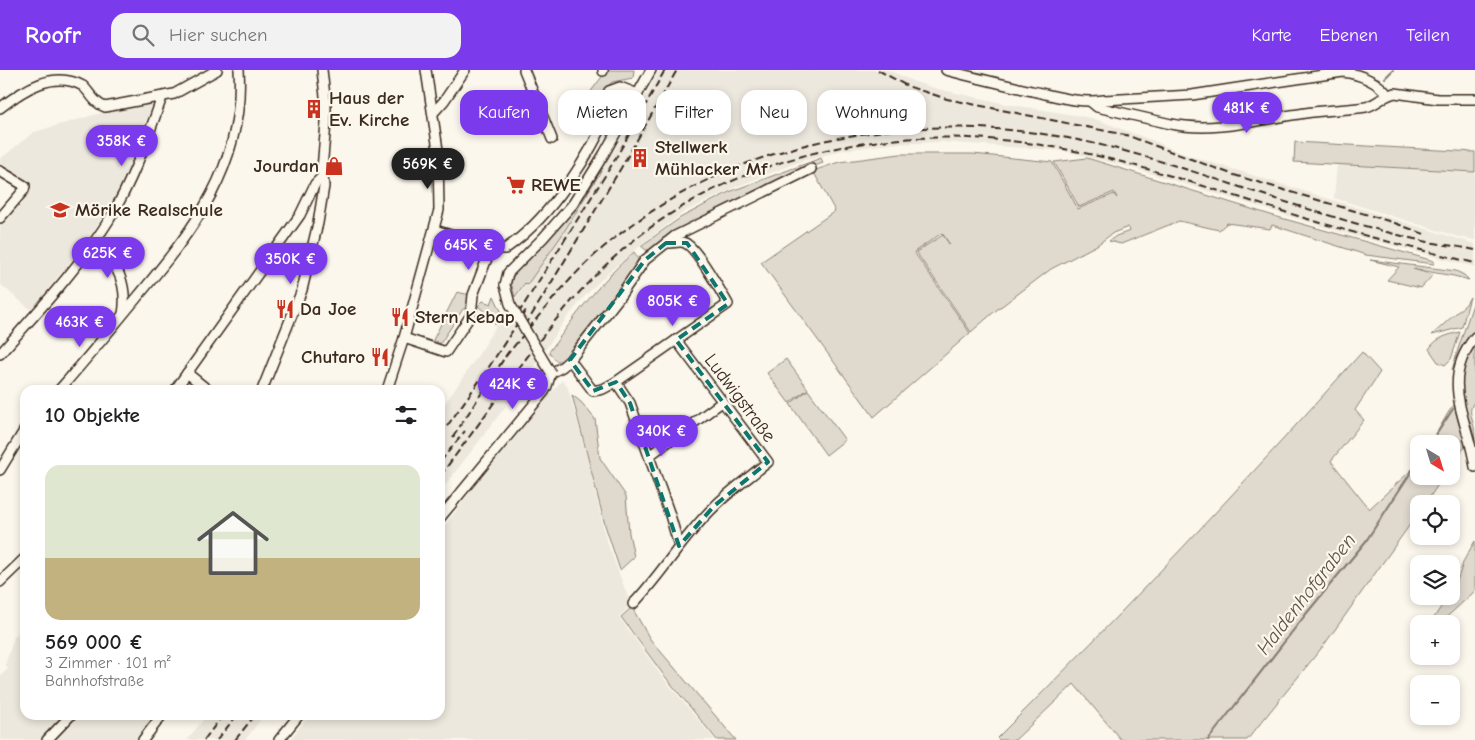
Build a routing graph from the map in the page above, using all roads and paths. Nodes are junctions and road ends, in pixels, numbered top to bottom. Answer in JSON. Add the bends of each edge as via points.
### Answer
{"nodes":[{"id":1,"x":217,"y":70,"type":"edge"},
{"id":2,"x":238,"y":70,"type":"edge"},
{"id":3,"x":322,"y":70,"type":"edge"},
{"id":4,"x":426,"y":70,"type":"edge"},
{"id":5,"x":466,"y":70,"type":"edge"},
{"id":6,"x":524,"y":70,"type":"edge"},
{"id":7,"x":651,"y":70,"type":"edge"},
{"id":8,"x":946,"y":70,"type":"edge"},
{"id":9,"x":612,"y":90,"type":"edge"},
{"id":10,"x":628,"y":90,"type":"edge"},
{"id":11,"x":640,"y":90,"type":"edge"},
{"id":12,"x":1388,"y":95,"type":"junction"},
{"id":13,"x":162,"y":97,"type":"junction"},
{"id":14,"x":1475,"y":98,"type":"edge"},
{"id":15,"x":1091,"y":102,"type":"junction"},
{"id":16,"x":0,"y":108,"type":"edge"},
{"id":17,"x":434,"y":112,"type":"junction"},
{"id":18,"x":597,"y":135,"type":"edge"},
{"id":19,"x":615,"y":135,"type":"edge"},
{"id":20,"x":552,"y":139,"type":"dead end"},
{"id":21,"x":811,"y":169,"type":"dead end"},
{"id":22,"x":0,"y":171,"type":"edge"},
{"id":23,"x":322,"y":177,"type":"junction"},
{"id":24,"x":0,"y":218,"type":"edge"},
{"id":25,"x":434,"y":230,"type":"junction"},
{"id":26,"x":94,"y":242,"type":"junction"},
{"id":27,"x":666,"y":243,"type":"junction"},
{"id":28,"x":491,"y":248,"type":"junction"},
{"id":29,"x":122,"y":315,"type":"junction"},
{"id":30,"x":1475,"y":337,"type":"edge"},
{"id":31,"x":404,"y":338,"type":"junction"},
{"id":32,"x":676,"y":340,"type":"junction"},
{"id":33,"x":0,"y":354,"type":"edge"},
{"id":34,"x":570,"y":360,"type":"junction"},
{"id":35,"x":187,"y":373,"type":"junction"},
{"id":36,"x":551,"y":373,"type":"junction"},
{"id":37,"x":616,"y":382,"type":"junction"},
{"id":38,"x":63,"y":385,"type":"edge"},
{"id":39,"x":178,"y":385,"type":"edge"},
{"id":40,"x":202,"y":385,"type":"edge"},
{"id":41,"x":264,"y":385,"type":"edge"},
{"id":42,"x":389,"y":385,"type":"edge"},
{"id":43,"x":722,"y":402,"type":"junction"},
{"id":44,"x":20,"y":437,"type":"edge"},
{"id":45,"x":649,"y":456,"type":"junction"},
{"id":46,"x":1,"y":466,"type":"edge"},
{"id":47,"x":1475,"y":467,"type":"edge"},
{"id":48,"x":445,"y":512,"type":"edge"},
{"id":49,"x":679,"y":546,"type":"junction"},
{"id":50,"x":20,"y":563,"type":"edge"},
{"id":51,"x":0,"y":582,"type":"edge"},
{"id":52,"x":634,"y":604,"type":"dead end"},
{"id":53,"x":66,"y":720,"type":"edge"},
{"id":54,"x":158,"y":720,"type":"edge"},
{"id":55,"x":295,"y":720,"type":"edge"},
{"id":56,"x":47,"y":740,"type":"edge"},
{"id":57,"x":143,"y":740,"type":"edge"},
{"id":58,"x":279,"y":740,"type":"edge"}],
"edges":[{"from":1,"to":13,"type":"street","via":[[174,94]]},
{"from":2,"to":29,"type":"street","via":[[239,113],[230,153],[220,176],[178,248]]},
{"from":3,"to":23,"type":"street","via":[[326,105]]},
{"from":4,"to":17,"type":"street"},
{"from":5,"to":17,"type":"street"},
{"from":6,"to":20,"type":"street"},
{"from":7,"to":11,"type":"street"},
{"from":8,"to":15,"type":"street","via":[[993,83]]},
{"from":9,"to":10,"type":"street","via":[[620,87]]},
{"from":12,"to":14,"type":"street"},
{"from":12,"to":15,"type":"street","via":[[1366,107],[1208,127],[1176,125],[1097,107]]},
{"from":12,"to":15,"type":"street","via":[[1382,86],[1343,72],[1192,94]]},
{"from":13,"to":16,"type":"street","via":[[105,107],[98,105],[73,78],[62,74],[47,75],[33,81]]},
{"from":13,"to":26,"type":"street","via":[[125,190]]},
{"from":17,"to":25,"type":"street","via":[[440,186]]},
{"from":18,"to":28,"type":"street","via":[[562,193],[532,226],[508,247],[502,250]]},
{"from":19,"to":36,"type":"street","bridge":true,"via":[[573,204],[505,279],[510,304]]},
{"from":21,"to":27,"type":"street"},
{"from":22,"to":24,"type":"street","via":[[25,186]]},
{"from":23,"to":35,"type":"street","via":[[315,184],[300,215]]},
{"from":23,"to":41,"type":"street","via":[[324,186],[318,223],[302,290]]},
{"from":25,"to":28,"type":"street"},
{"from":25,"to":31,"type":"street"},
{"from":26,"to":29,"type":"street","via":[[117,268],[123,283]]},
{"from":26,"to":33,"type":"street"},
{"from":27,"to":32,"type":"street","via":[[687,243],[728,304]]},
{"from":27,"to":34,"type":"street","via":[[645,260]]},
{"from":28,"to":31,"type":"street","via":[[473,295],[471,315],[446,352]]},
{"from":29,"to":38,"type":"street"},
{"from":30,"to":47,"type":"street","via":[[1463,358],[1457,383],[1458,400]]},
{"from":31,"to":42,"type":"street"},
{"from":32,"to":37,"type":"street"},
{"from":32,"to":43,"type":"street","name":"Ludwigstraße"},
{"from":34,"to":36,"type":"street"},
{"from":34,"to":37,"type":"street","via":[[593,391]]},
{"from":35,"to":39,"type":"street"},
{"from":35,"to":40,"type":"street"},
{"from":36,"to":48,"type":"street","via":[[544,392]]},
{"from":37,"to":45,"type":"street","via":[[630,403]]},
{"from":43,"to":45,"type":"street"},
{"from":43,"to":49,"type":"street","name":"Ludwigstraße","via":[[768,462],[714,506]]},
{"from":44,"to":46,"type":"street"},
{"from":45,"to":49,"type":"street"},
{"from":49,"to":52,"type":"street","name":"Ludwigstraße","via":[[652,585]]},
{"from":50,"to":51,"type":"street"},
{"from":53,"to":56,"type":"street"},
{"from":54,"to":57,"type":"street"},
{"from":55,"to":58,"type":"street"}]}
